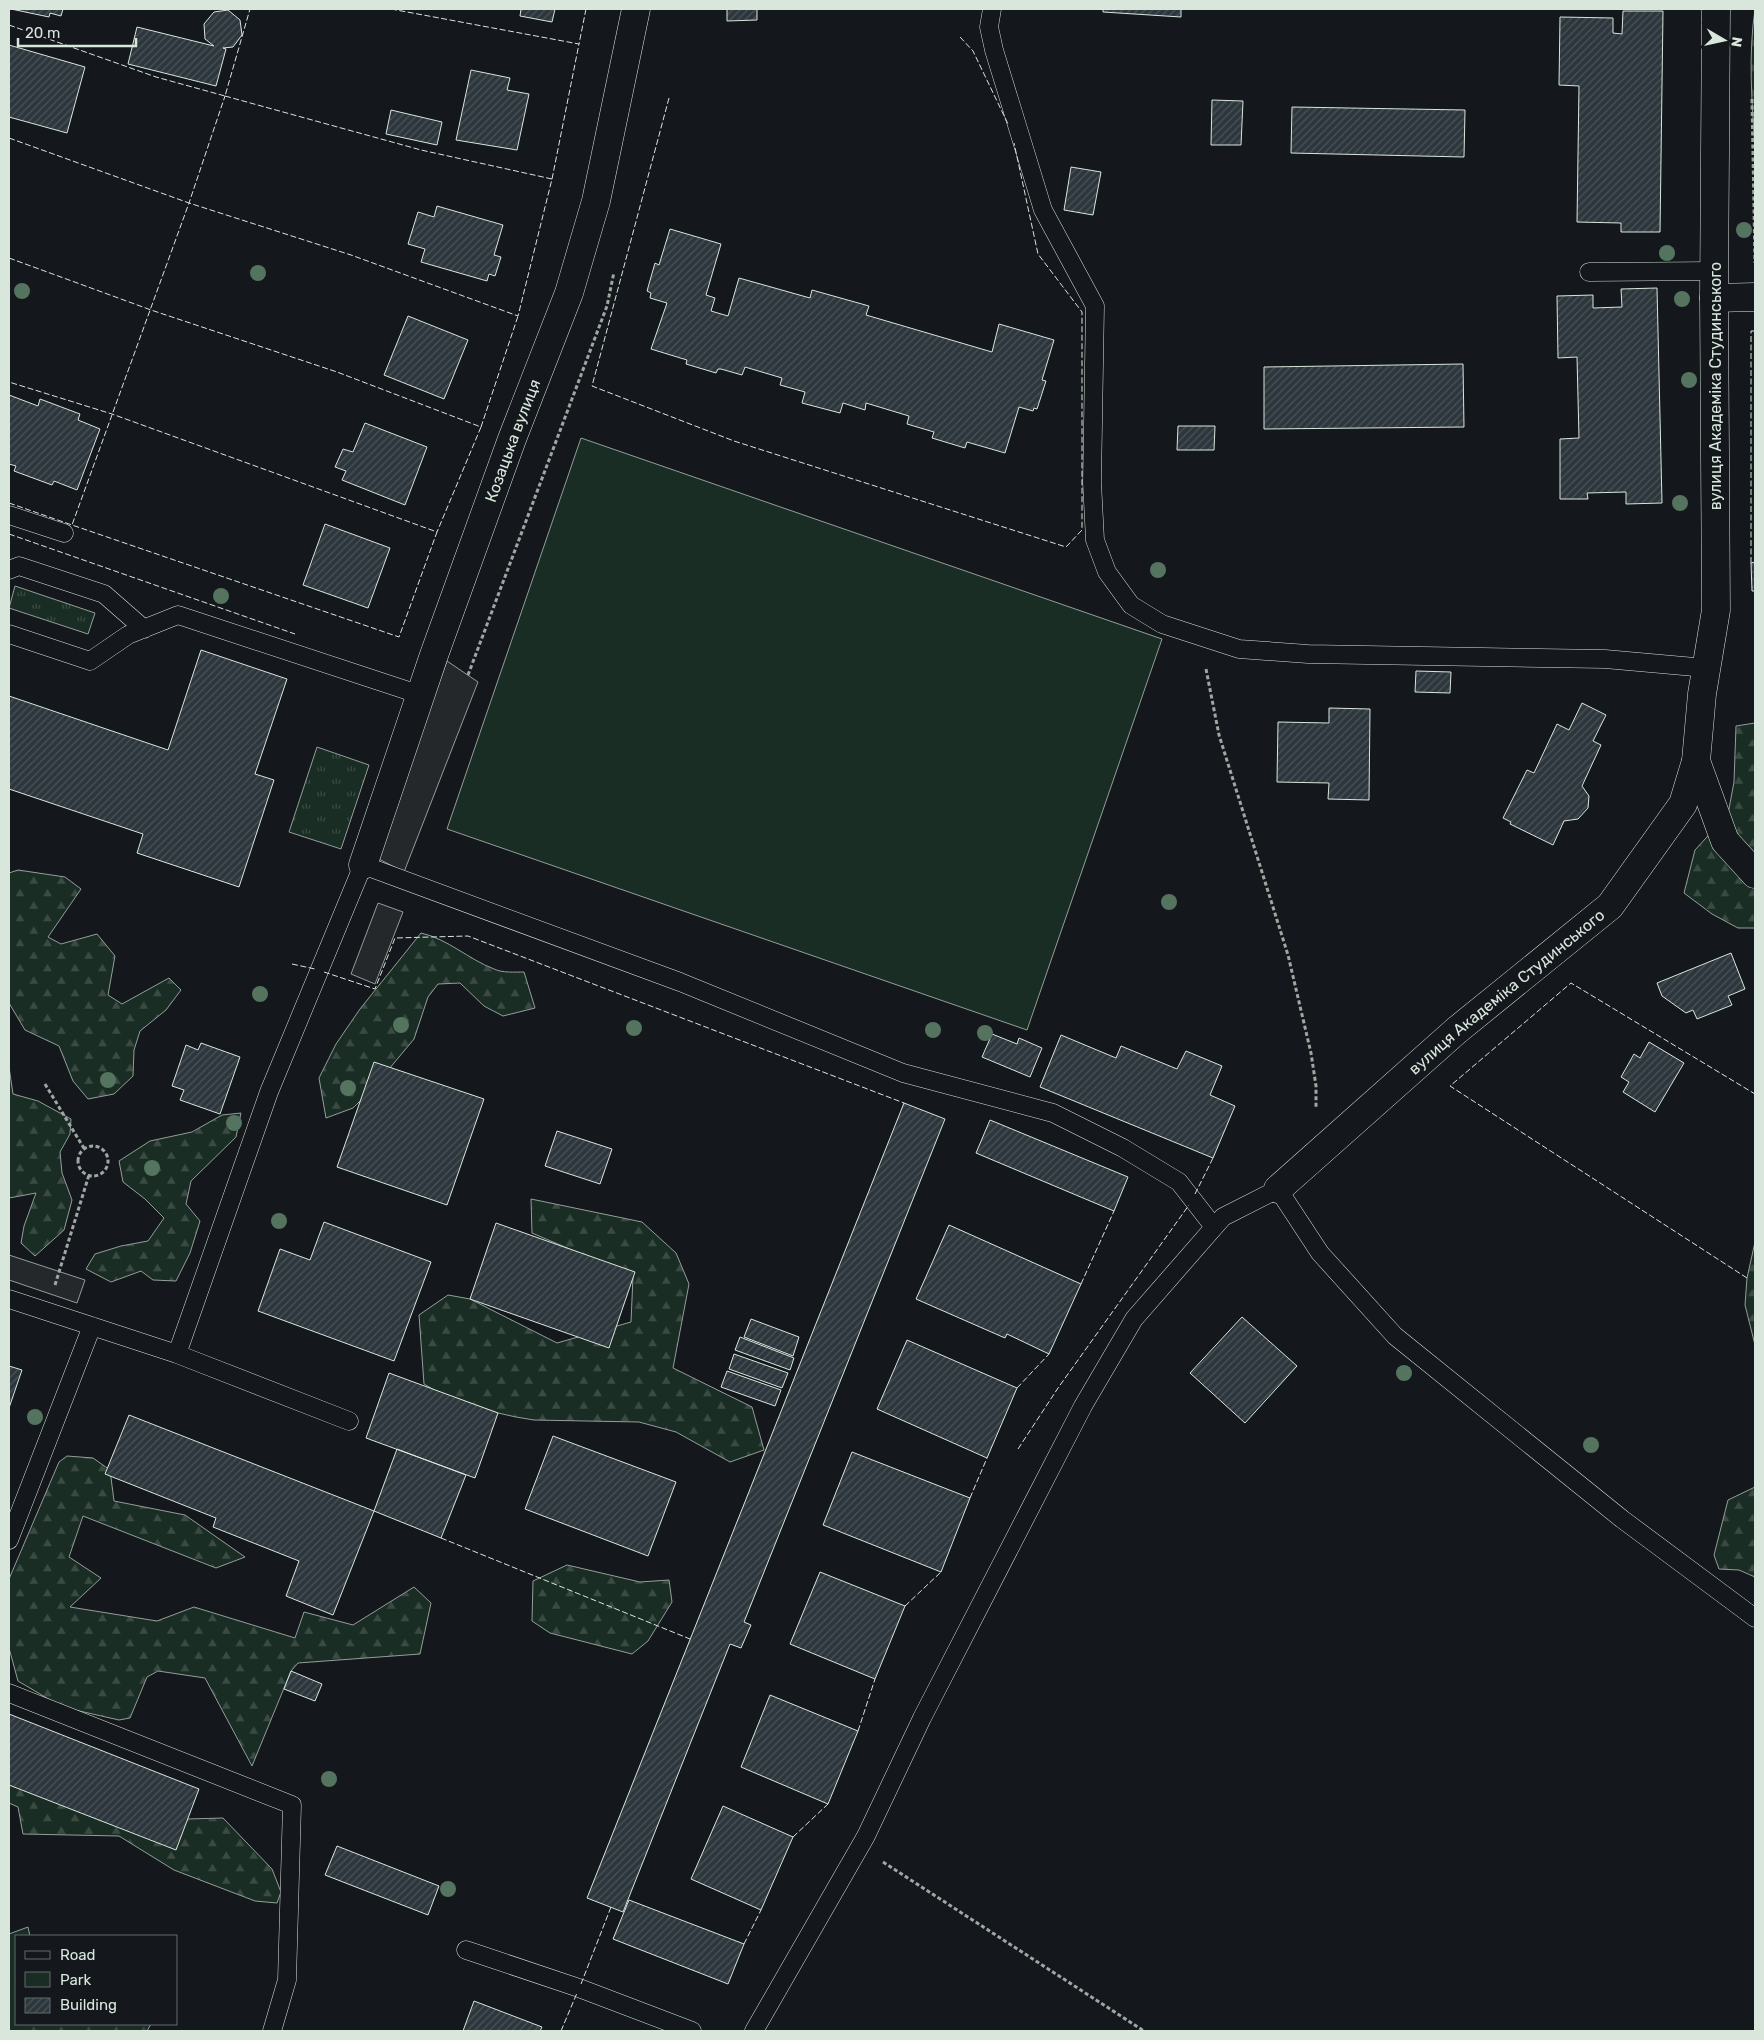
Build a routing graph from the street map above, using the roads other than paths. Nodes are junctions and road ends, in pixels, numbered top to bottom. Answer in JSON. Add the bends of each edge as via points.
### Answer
{"nodes":[{"id":1,"x":636,"y":9,"type":"edge"},
{"id":2,"x":992,"y":9,"type":"edge"},
{"id":3,"x":1716,"y":9,"type":"edge"},
{"id":4,"x":1589,"y":272,"type":"dead end"},
{"id":5,"x":1714,"y":284,"type":"junction"},
{"id":6,"x":1755,"y":297,"type":"edge"},
{"id":7,"x":9,"y":515,"type":"edge"},
{"id":8,"x":64,"y":533,"type":"dead end"},
{"id":9,"x":9,"y":570,"type":"edge"},
{"id":10,"x":144,"y":629,"type":"junction"},
{"id":11,"x":9,"y":634,"type":"edge"},
{"id":12,"x":1706,"y":668,"type":"junction"},
{"id":13,"x":421,"y":695,"type":"junction"},
{"id":14,"x":1696,"y":761,"type":"junction"},
{"id":15,"x":363,"y":865,"type":"junction"},
{"id":16,"x":1755,"y":874,"type":"edge"},
{"id":17,"x":1278,"y":1189,"type":"junction"},
{"id":18,"x":1214,"y":1227,"type":"junction"},
{"id":19,"x":9,"y":1299,"type":"edge"},
{"id":20,"x":92,"y":1326,"type":"junction"},
{"id":21,"x":177,"y":1354,"type":"junction"},
{"id":22,"x":349,"y":1421,"type":"dead end"},
{"id":23,"x":9,"y":1540,"type":"edge"},
{"id":24,"x":1755,"y":1618,"type":"edge"},
{"id":25,"x":9,"y":1693,"type":"edge"},
{"id":26,"x":466,"y":1950,"type":"dead end"},
{"id":27,"x":272,"y":2031,"type":"edge"},
{"id":28,"x":692,"y":2031,"type":"edge"},
{"id":29,"x":754,"y":2031,"type":"edge"}],
"edges":[{"from":1,"to":13,"type":"street","name":"Козацька вулиця","via":[[596,201],[569,293],[512,439]]},
{"from":2,"to":12,"type":"lane","via":[[989,26],[994,50],[1043,210],[1095,306],[1092,482],[1095,540],[1106,572],[1131,605],[1162,624],[1239,649],[1308,654],[1605,659]]},
{"from":3,"to":5,"type":"street","name":"вулиця Академіка Студинського"},
{"from":4,"to":5,"type":"lane"},
{"from":5,"to":6,"type":"street"},
{"from":5,"to":12,"type":"street","name":"вулиця Академіка Студинського","via":[[1716,610]]},
{"from":7,"to":8,"type":"lane"},
{"from":9,"to":10,"type":"lane","via":[[19,566],[104,594]]},
{"from":10,"to":11,"type":"lane","via":[[128,635],[90,661]]},
{"from":10,"to":13,"type":"lane","via":[[178,615]]},
{"from":12,"to":14,"type":"street","name":"вулиця Академіка Студинського"},
{"from":13,"to":15,"type":"street","name":"Козацька вулиця"},
{"from":14,"to":16,"type":"street","name":"вулиця Академіка Студинського","via":[[1725,841]]},
{"from":14,"to":17,"type":"street","name":"вулиця Академіка Студинського","via":[[1683,804],[1610,906],[1457,1030]]},
{"from":15,"to":18,"type":"lane","via":[[680,982],[903,1073],[1052,1113],[1123,1148],[1179,1182]]},
{"from":15,"to":21,"type":"lane","via":[[269,1092]]},
{"from":17,"to":18,"type":"lane","via":[[1223,1217]]},
{"from":17,"to":24,"type":"lane","via":[[1320,1253],[1395,1336],[1622,1518]]},
{"from":18,"to":29,"type":"lane","via":[[1134,1319],[1082,1406],[860,1846]]},
{"from":19,"to":20,"type":"lane"},
{"from":20,"to":21,"type":"lane"},
{"from":20,"to":23,"type":"lane"},
{"from":21,"to":22,"type":"lane"},
{"from":25,"to":27,"type":"lane","via":[[292,1804],[287,1980]]},
{"from":26,"to":28,"type":"lane"}]}
